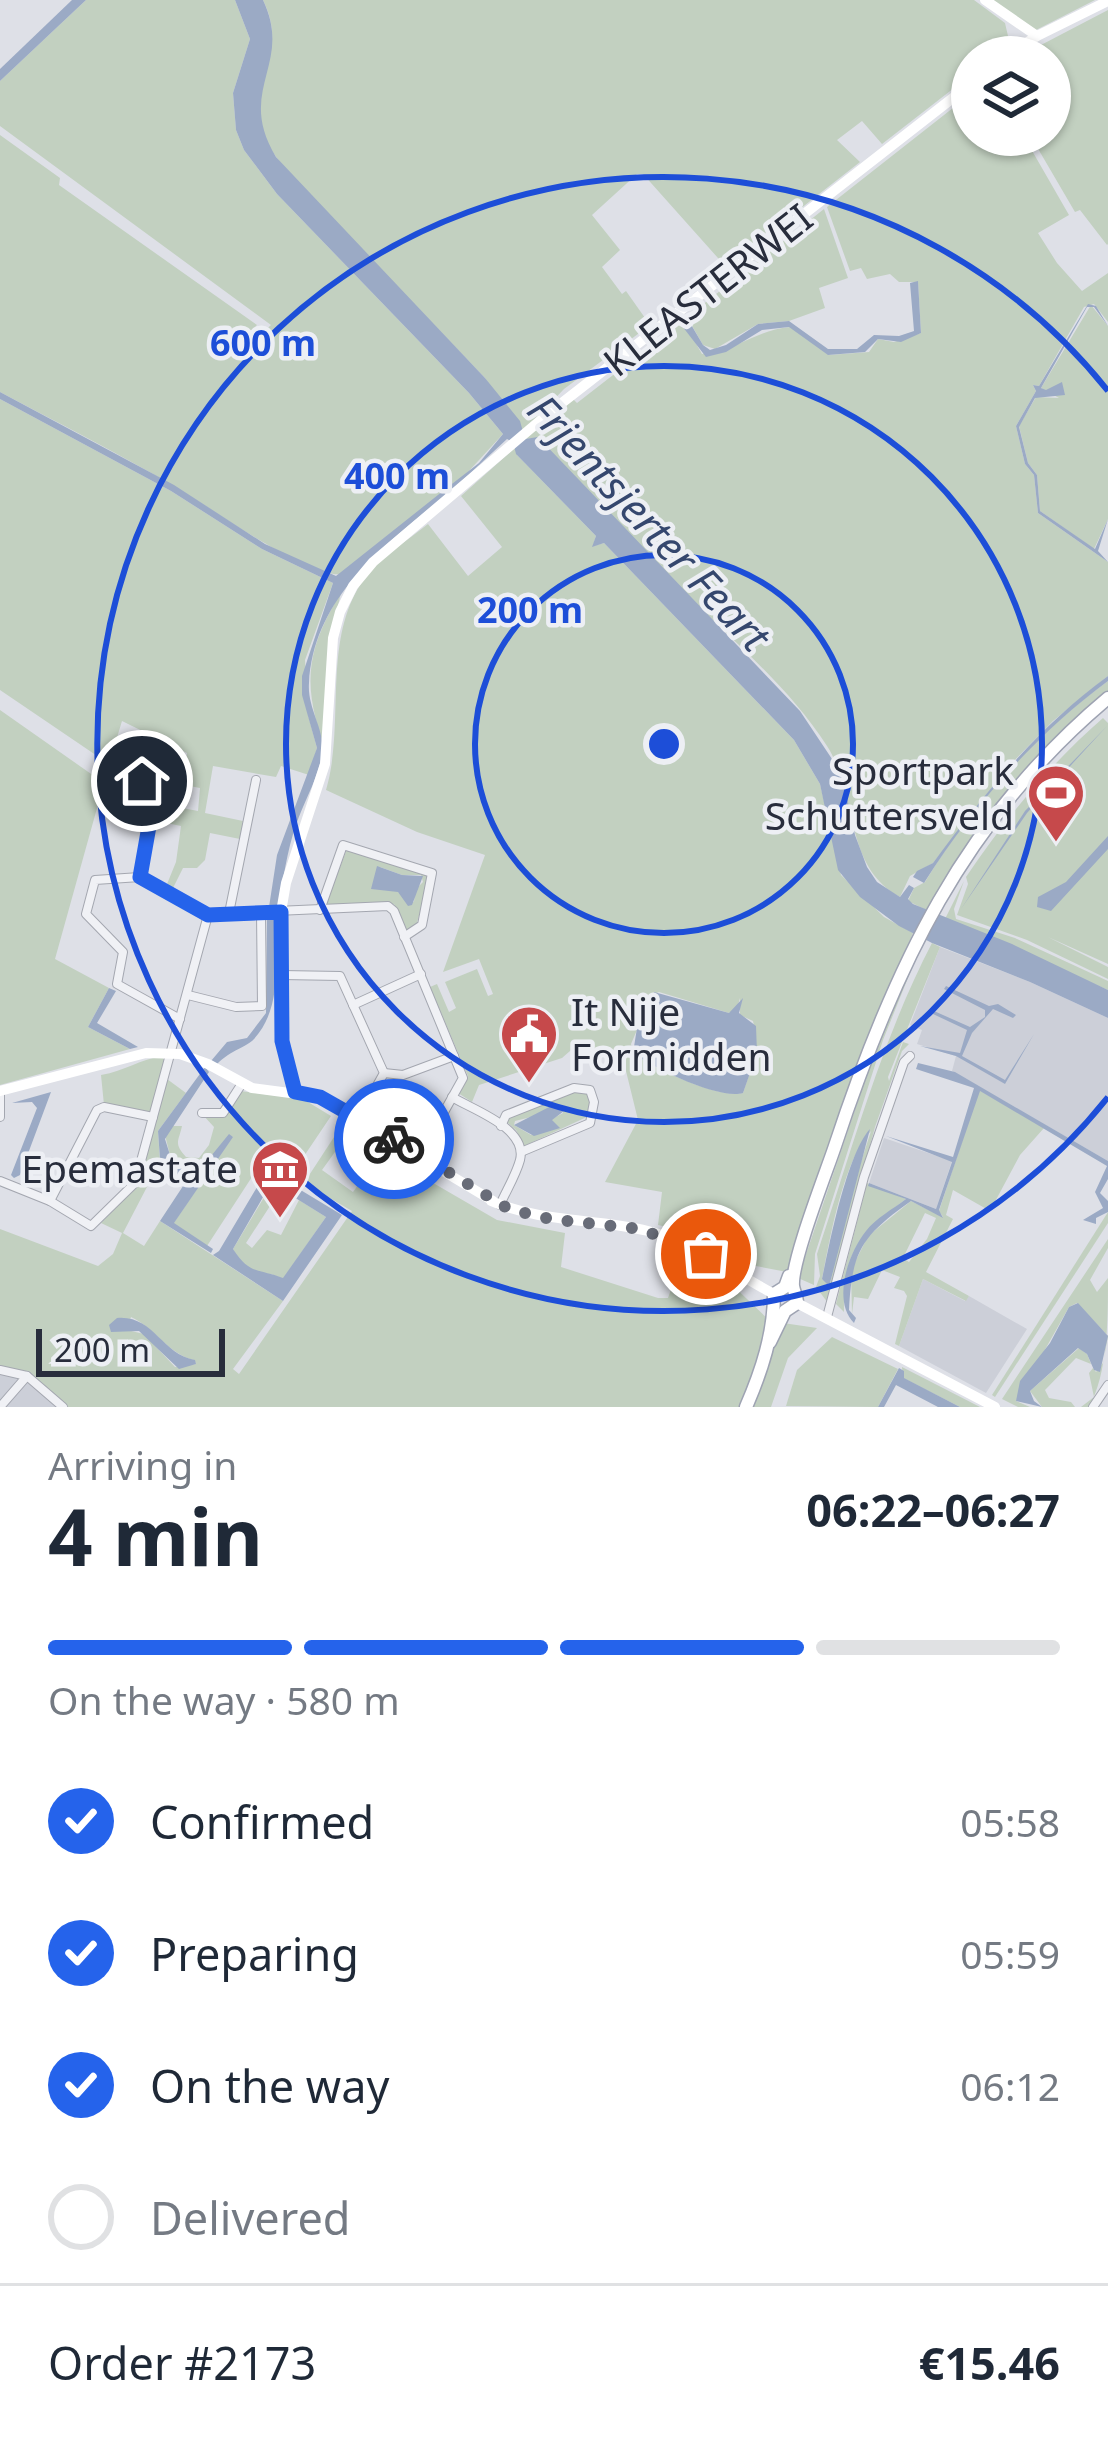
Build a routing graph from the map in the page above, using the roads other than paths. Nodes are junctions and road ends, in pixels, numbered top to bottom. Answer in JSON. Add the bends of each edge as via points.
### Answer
{"nodes":[{"id":1,"x":985,"y":0,"type":"edge"},
{"id":2,"x":1108,"y":1,"type":"edge"},
{"id":3,"x":1014,"y":22,"type":"junction"},
{"id":4,"x":1012,"y":36,"type":"edge"},
{"id":5,"x":1037,"y":36,"type":"joint"},
{"id":6,"x":951,"y":100,"type":"edge"},
{"id":7,"x":1108,"y":698,"type":"edge"},
{"id":8,"x":123,"y":774,"type":"dead end"},
{"id":9,"x":256,"y":780,"type":"dead end"},
{"id":10,"x":142,"y":781,"type":"junction"},
{"id":11,"x":151,"y":815,"type":"junction"},
{"id":12,"x":140,"y":877,"type":"junction"},
{"id":13,"x":320,"y":910,"type":"junction"},
{"id":14,"x":281,"y":912,"type":"junction"},
{"id":15,"x":261,"y":913,"type":"junction"},
{"id":16,"x":229,"y":914,"type":"junction"},
{"id":17,"x":208,"y":915,"type":"junction"},
{"id":18,"x":404,"y":937,"type":"junction"},
{"id":19,"x":421,"y":974,"type":"junction"},
{"id":20,"x":282,"y":975,"type":"junction"},
{"id":21,"x":188,"y":995,"type":"junction"},
{"id":22,"x":352,"y":1005,"type":"junction"},
{"id":23,"x":180,"y":1019,"type":"junction"},
{"id":24,"x":171,"y":1052,"type":"junction"},
{"id":25,"x":454,"y":1056,"type":"junction"},
{"id":26,"x":910,"y":1056,"type":"dead end"},
{"id":27,"x":384,"y":1073,"type":"junction"},
{"id":28,"x":241,"y":1085,"type":"junction"},
{"id":29,"x":0,"y":1091,"type":"edge"},
{"id":30,"x":295,"y":1092,"type":"junction"},
{"id":31,"x":314,"y":1097,"type":"junction"},
{"id":32,"x":452,"y":1097,"type":"junction"},
{"id":33,"x":202,"y":1113,"type":"dead end"},
{"id":34,"x":0,"y":1117,"type":"edge"},
{"id":35,"x":153,"y":1118,"type":"junction"},
{"id":36,"x":358,"y":1118,"type":"junction"},
{"id":37,"x":501,"y":1126,"type":"junction"},
{"id":38,"x":521,"y":1152,"type":"junction"},
{"id":39,"x":419,"y":1158,"type":"junction"},
{"id":40,"x":5,"y":1183,"type":"edge"},
{"id":41,"x":50,"y":1201,"type":"junction"},
{"id":42,"x":496,"y":1203,"type":"junction"},
{"id":43,"x":785,"y":1299,"type":"junction"},
{"id":44,"x":826,"y":1317,"type":"junction"},
{"id":45,"x":0,"y":1370,"type":"edge"},
{"id":46,"x":27,"y":1376,"type":"junction"},
{"id":47,"x":1108,"y":1384,"type":"edge"},
{"id":48,"x":0,"y":1407,"type":"edge"},
{"id":49,"x":63,"y":1407,"type":"edge"},
{"id":50,"x":748,"y":1407,"type":"edge"},
{"id":51,"x":994,"y":1407,"type":"edge"},
{"id":52,"x":1094,"y":1407,"type":"edge"}],
"edges":[{"from":1,"to":3,"type":"street"},
{"from":2,"to":5,"type":"street"},
{"from":3,"to":4,"type":"street"},
{"from":3,"to":5,"type":"street"},
{"from":6,"to":14,"type":"street","name":"KLEASTERWEI","via":[[373,562],[347,596],[333,638],[325,764]]},
{"from":7,"to":43,"type":"main road","via":[[1018,785],[935,904],[858,1078]]},
{"from":8,"to":10,"type":"street"},
{"from":9,"to":16,"type":"street"},
{"from":10,"to":11,"type":"street","via":[[138,811]]},
{"from":10,"to":11,"type":"street","via":[[174,787],[169,814]]},
{"from":11,"to":12,"type":"street"},
{"from":12,"to":17,"type":"street"},
{"from":12,"to":23,"type":"street","via":[[95,880],[86,914],[123,952],[117,984]]},
{"from":13,"to":14,"type":"street"},
{"from":13,"to":18,"type":"street","via":[[388,906]]},
{"from":13,"to":18,"type":"street","via":[[343,845],[434,869],[422,925]]},
{"from":14,"to":15,"type":"street"},
{"from":14,"to":20,"type":"street","name":"KLEASTERWEI"},
{"from":15,"to":16,"type":"street"},
{"from":15,"to":21,"type":"street","via":[[262,1006]]},
{"from":16,"to":17,"type":"street"},
{"from":17,"to":21,"type":"street"},
{"from":18,"to":19,"type":"street"},
{"from":19,"to":22,"type":"street"},
{"from":19,"to":25,"type":"street"},
{"from":20,"to":22,"type":"street","via":[[340,976]]},
{"from":20,"to":30,"type":"street","name":"KLEASTERWEI","via":[[282,1041]]},
{"from":21,"to":23,"type":"street"},
{"from":22,"to":27,"type":"street"},
{"from":23,"to":24,"type":"street"},
{"from":24,"to":28,"type":"street"},
{"from":24,"to":29,"type":"street"},
{"from":24,"to":35,"type":"street"},
{"from":25,"to":27,"type":"street","via":[[403,1076]]},
{"from":25,"to":32,"type":"street","via":[[463,1078]]},
{"from":26,"to":44,"type":"street","via":[[864,1177]]},
{"from":27,"to":36,"type":"street"},
{"from":28,"to":30,"type":"street"},
{"from":28,"to":33,"type":"street","via":[[223,1113]]},
{"from":29,"to":34,"type":"street"},
{"from":30,"to":31,"type":"street"},
{"from":31,"to":36,"type":"street"},
{"from":31,"to":39,"type":"street"},
{"from":32,"to":37,"type":"street"},
{"from":32,"to":39,"type":"street"},
{"from":35,"to":41,"type":"street","via":[[97,1110]]},
{"from":35,"to":41,"type":"street","via":[[135,1184],[97,1224]]},
{"from":36,"to":39,"type":"street"},
{"from":37,"to":38,"type":"street"},
{"from":37,"to":38,"type":"street","via":[[506,1115],[574,1088],[590,1090],[590,1123]]},
{"from":38,"to":42,"type":"street"},
{"from":39,"to":42,"type":"street"},
{"from":40,"to":41,"type":"street"},
{"from":42,"to":43,"type":"street","via":[[537,1217],[663,1235]]},
{"from":43,"to":44,"type":"street"},
{"from":43,"to":50,"type":"main road"},
{"from":44,"to":51,"type":"street"},
{"from":45,"to":46,"type":"street"},
{"from":46,"to":48,"type":"street"},
{"from":46,"to":49,"type":"street"},
{"from":47,"to":52,"type":"street"}]}
